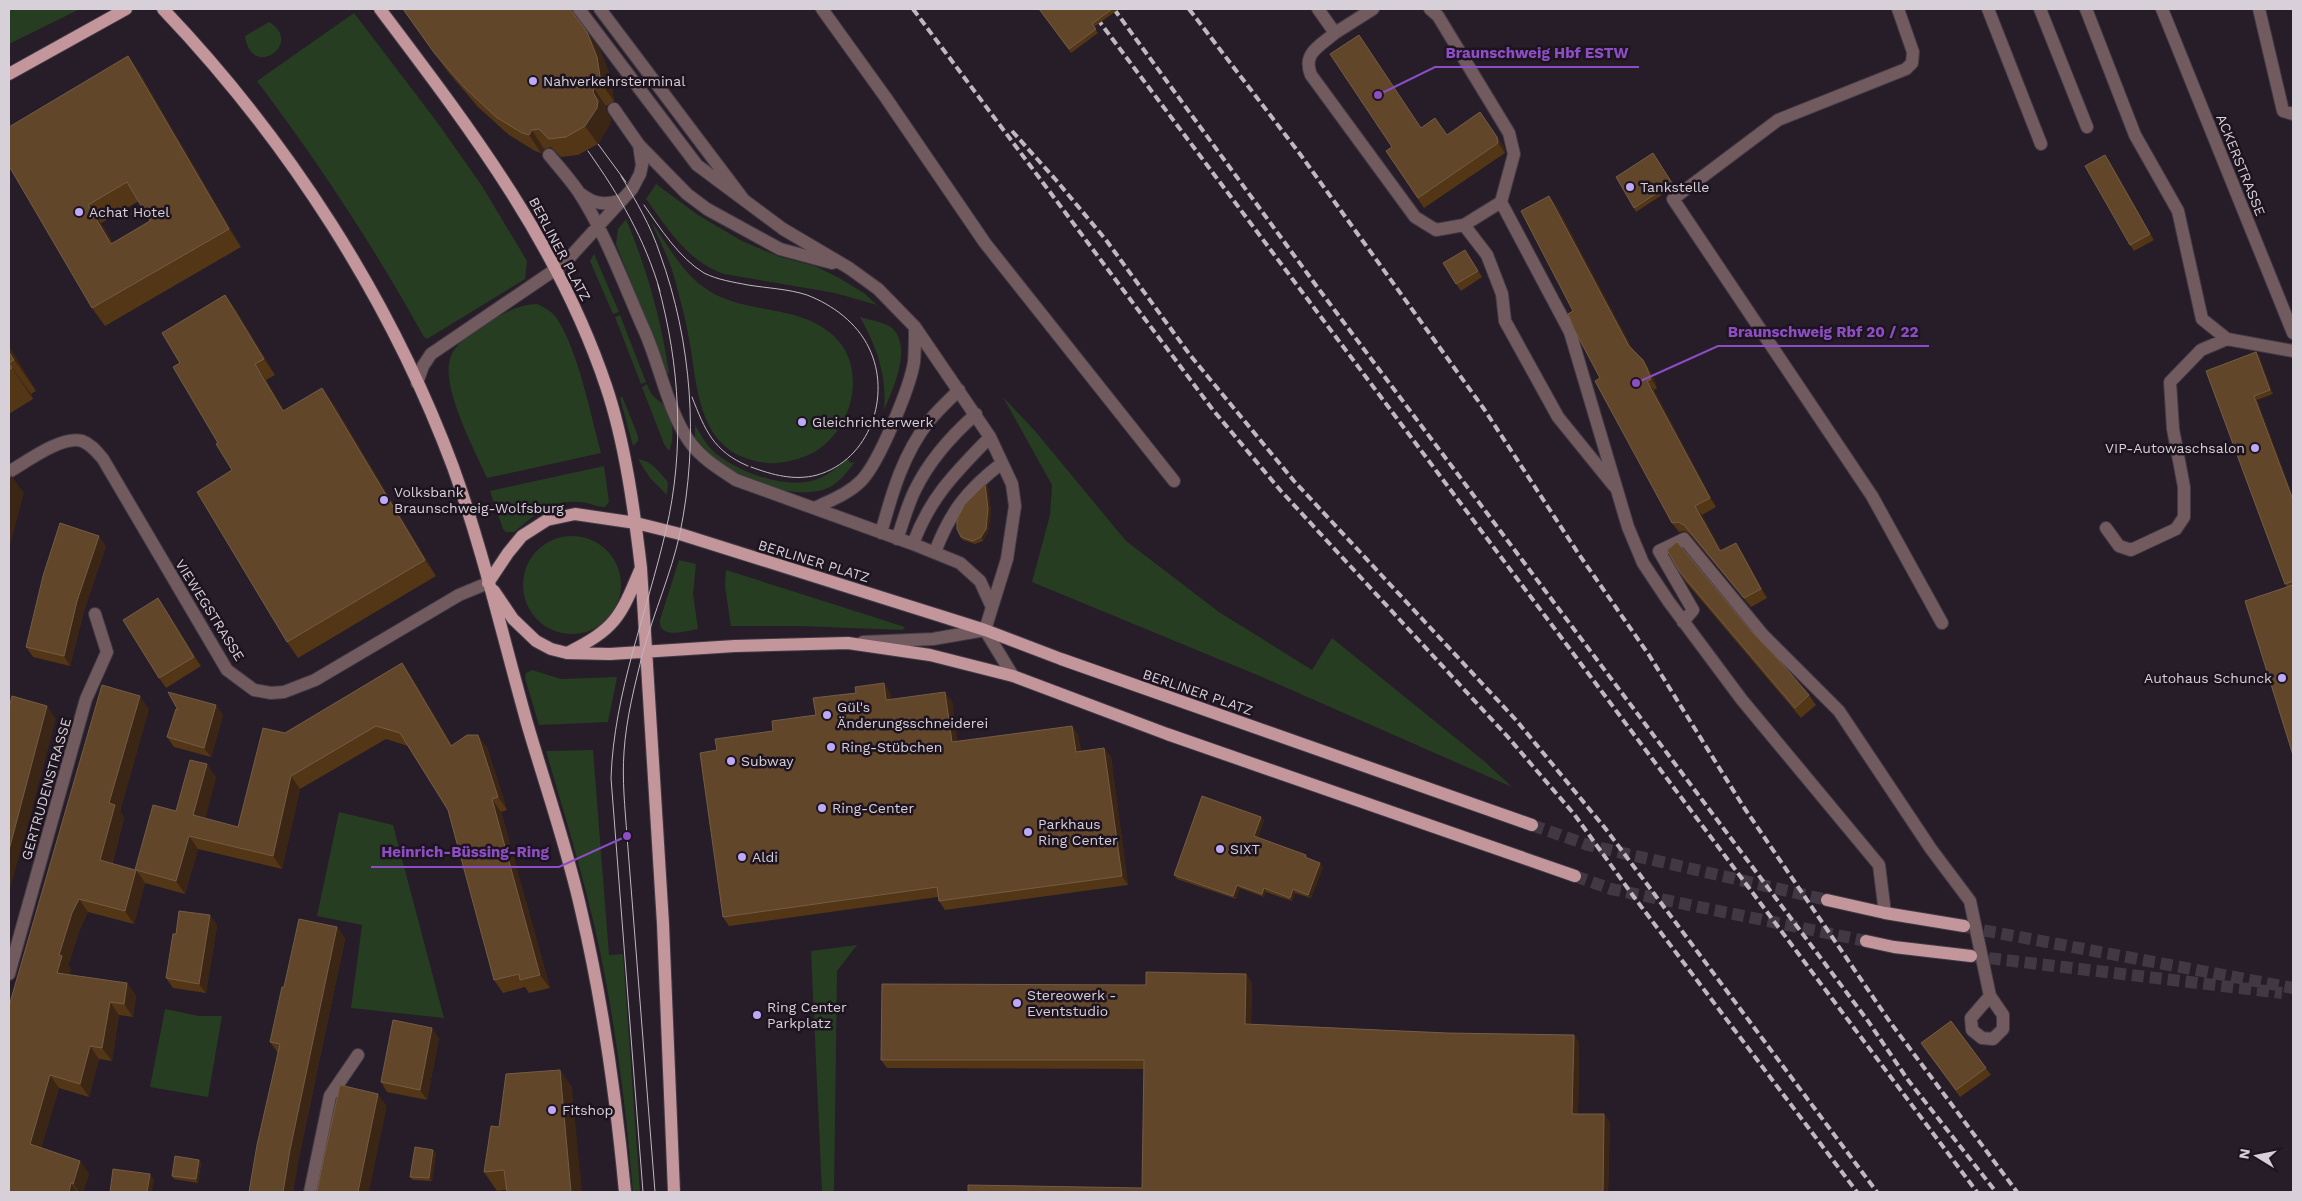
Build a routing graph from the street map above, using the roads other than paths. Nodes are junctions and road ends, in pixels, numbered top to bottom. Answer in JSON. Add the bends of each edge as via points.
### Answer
{"nodes":[{"id":1,"x":126,"y":9,"type":"edge"},
{"id":2,"x":163,"y":9,"type":"edge"},
{"id":3,"x":380,"y":9,"type":"edge"},
{"id":4,"x":579,"y":9,"type":"edge"},
{"id":5,"x":600,"y":9,"type":"edge"},
{"id":6,"x":822,"y":9,"type":"edge"},
{"id":7,"x":1318,"y":9,"type":"edge"},
{"id":8,"x":1373,"y":9,"type":"edge"},
{"id":9,"x":1430,"y":9,"type":"edge"},
{"id":10,"x":1898,"y":9,"type":"edge"},
{"id":11,"x":1988,"y":9,"type":"edge"},
{"id":12,"x":2040,"y":9,"type":"edge"},
{"id":13,"x":2086,"y":9,"type":"edge"},
{"id":14,"x":2162,"y":9,"type":"edge"},
{"id":15,"x":2259,"y":9,"type":"edge"},
{"id":16,"x":1334,"y":33,"type":"junction"},
{"id":17,"x":9,"y":74,"type":"edge"},
{"id":18,"x":614,"y":109,"type":"dead end"},
{"id":19,"x":2293,"y":114,"type":"edge"},
{"id":20,"x":2087,"y":127,"type":"dead end"},
{"id":21,"x":2041,"y":144,"type":"dead end"},
{"id":22,"x":639,"y":145,"type":"junction"},
{"id":23,"x":549,"y":155,"type":"edge"},
{"id":24,"x":578,"y":190,"type":"junction"},
{"id":25,"x":622,"y":200,"type":"junction"},
{"id":26,"x":744,"y":200,"type":"junction"},
{"id":27,"x":1501,"y":202,"type":"junction"},
{"id":28,"x":1464,"y":225,"type":"junction"},
{"id":29,"x":598,"y":228,"type":"junction"},
{"id":30,"x":849,"y":268,"type":"junction"},
{"id":31,"x":556,"y":269,"type":"junction"},
{"id":32,"x":915,"y":327,"type":"junction"},
{"id":33,"x":2293,"y":333,"type":"edge"},
{"id":34,"x":2227,"y":339,"type":"junction"},
{"id":35,"x":2293,"y":351,"type":"edge"},
{"id":36,"x":417,"y":383,"type":"junction"},
{"id":37,"x":959,"y":390,"type":"junction"},
{"id":38,"x":976,"y":414,"type":"junction"},
{"id":39,"x":990,"y":438,"type":"junction"},
{"id":40,"x":1002,"y":464,"type":"junction"},
{"id":41,"x":9,"y":472,"type":"edge"},
{"id":42,"x":1174,"y":480,"type":"dead end"},
{"id":43,"x":1618,"y":490,"type":"junction"},
{"id":44,"x":815,"y":508,"type":"junction"},
{"id":45,"x":636,"y":523,"type":"junction"},
{"id":46,"x":2106,"y":528,"type":"dead end"},
{"id":47,"x":881,"y":533,"type":"junction"},
{"id":48,"x":897,"y":539,"type":"junction"},
{"id":49,"x":913,"y":544,"type":"junction"},
{"id":50,"x":935,"y":552,"type":"junction"},
{"id":51,"x":641,"y":568,"type":"junction"},
{"id":52,"x":488,"y":583,"type":"junction"},
{"id":53,"x":991,"y":605,"type":"junction"},
{"id":54,"x":95,"y":614,"type":"dead end"},
{"id":55,"x":1683,"y":622,"type":"junction"},
{"id":56,"x":1942,"y":622,"type":"dead end"},
{"id":57,"x":985,"y":630,"type":"junction"},
{"id":58,"x":848,"y":643,"type":"junction"},
{"id":59,"x":646,"y":652,"type":"junction"},
{"id":60,"x":567,"y":653,"type":"junction"},
{"id":61,"x":1013,"y":676,"type":"junction"},
{"id":62,"x":1532,"y":825,"type":"tunnel mouth"},
{"id":63,"x":1575,"y":876,"type":"tunnel mouth"},
{"id":64,"x":1827,"y":900,"type":"tunnel mouth"},
{"id":65,"x":1885,"y":913,"type":"junction"},
{"id":66,"x":1964,"y":926,"type":"tunnel mouth"},
{"id":67,"x":1866,"y":941,"type":"tunnel mouth"},
{"id":68,"x":1971,"y":956,"type":"tunnel mouth"},
{"id":69,"x":9,"y":974,"type":"edge"},
{"id":70,"x":1990,"y":996,"type":"dead end"},
{"id":71,"x":358,"y":1055,"type":"dead end"},
{"id":72,"x":310,"y":1192,"type":"edge"},
{"id":73,"x":624,"y":1192,"type":"edge"},
{"id":74,"x":674,"y":1192,"type":"edge"}],
"edges":[{"from":1,"to":17,"type":"main road"},
{"from":2,"to":36,"type":"main road","via":[[247,106],[318,206],[385,317]]},
{"from":3,"to":31,"type":"main road","name":"BERLINER PLATZ","via":[[514,195]]},
{"from":4,"to":26,"type":"street","via":[[696,165]]},
{"from":5,"to":26,"type":"street"},
{"from":6,"to":42,"type":"street","via":[[985,243]]},
{"from":7,"to":16,"type":"street"},
{"from":8,"to":16,"type":"street"},
{"from":9,"to":27,"type":"street","via":[[1438,16],[1509,133],[1514,154]]},
{"from":10,"to":56,"type":"street","via":[[1914,52],[1912,64],[1778,120],[1673,199],[1872,496]]},
{"from":11,"to":21,"type":"street"},
{"from":12,"to":20,"type":"street"},
{"from":13,"to":34,"type":"street","via":[[2135,135],[2178,211],[2202,318]]},
{"from":14,"to":33,"type":"street","name":"ACKERSTRASSE"},
{"from":15,"to":19,"type":"street","via":[[2283,111]]},
{"from":16,"to":28,"type":"street","via":[[1308,57],[1311,75],[1415,217],[1436,230]]},
{"from":18,"to":22,"type":"street"},
{"from":22,"to":25,"type":"street","via":[[640,174]]},
{"from":22,"to":30,"type":"street","via":[[682,189],[707,209],[780,249]]},
{"from":23,"to":24,"type":"street"},
{"from":24,"to":25,"type":"street","via":[[599,204]]},
{"from":24,"to":29,"type":"street"},
{"from":25,"to":29,"type":"street"},
{"from":26,"to":30,"type":"street","via":[[783,229]]},
{"from":27,"to":28,"type":"street"},
{"from":27,"to":43,"type":"street","via":[[1570,332]]},
{"from":28,"to":43,"type":"street","via":[[1487,255],[1502,294],[1506,321],[1558,416]]},
{"from":29,"to":31,"type":"street"},
{"from":29,"to":44,"type":"street","via":[[646,335],[678,421],[690,442],[717,468],[736,480]]},
{"from":30,"to":32,"type":"street","via":[[878,290]]},
{"from":31,"to":36,"type":"street","via":[[431,354]]},
{"from":31,"to":45,"type":"main road","name":"BERLINER PLATZ","via":[[606,386],[624,456]]},
{"from":32,"to":37,"type":"street"},
{"from":32,"to":44,"type":"street","via":[[914,363],[880,453],[862,480],[845,494]]},
{"from":34,"to":35,"type":"street"},
{"from":34,"to":46,"type":"street","via":[[2201,350],[2170,382],[2173,429],[2184,487],[2184,516],[2176,529],[2131,550],[2119,546]]},
{"from":36,"to":52,"type":"main road","via":[[452,465]]},
{"from":37,"to":38,"type":"street"},
{"from":37,"to":47,"type":"street","via":[[930,419],[916,440],[895,483]]},
{"from":38,"to":39,"type":"street"},
{"from":38,"to":48,"type":"street","via":[[952,435],[928,468],[915,490]]},
{"from":39,"to":40,"type":"street"},
{"from":39,"to":49,"type":"street","via":[[959,468],[931,503]]},
{"from":40,"to":50,"type":"street","via":[[978,482],[964,499],[945,526]]},
{"from":40,"to":53,"type":"street","via":[[1012,484],[1015,506],[1006,559]]},
{"from":41,"to":52,"type":"street","name":"VIEWEGSTRASSE","via":[[59,443],[82,441],[93,448],[103,459],[227,670],[254,690],[284,692],[315,680],[459,595]]},
{"from":43,"to":55,"type":"street","via":[[1628,527],[1643,563]]},
{"from":44,"to":47,"type":"street"},
{"from":45,"to":51,"type":"main road"},
{"from":45,"to":52,"type":"main road","via":[[575,514],[547,520],[522,536]]},
{"from":45,"to":57,"type":"main road","name":"BERLINER PLATZ"},
{"from":47,"to":48,"type":"street"},
{"from":48,"to":49,"type":"street"},
{"from":49,"to":50,"type":"street"},
{"from":50,"to":53,"type":"street","via":[[960,563],[980,581]]},
{"from":51,"to":59,"type":"main road"},
{"from":51,"to":60,"type":"main road","via":[[620,615],[609,628]]},
{"from":52,"to":60,"type":"main road","via":[[513,619],[536,641]]},
{"from":52,"to":73,"type":"main road","via":[[581,908],[609,1054]]},
{"from":53,"to":57,"type":"street"},
{"from":54,"to":69,"type":"street","name":"GERTRUDENSTRASSE","via":[[107,652],[86,699]]},
{"from":55,"to":65,"type":"street","via":[[1742,700],[1879,865]]},
{"from":55,"to":70,"type":"street","via":[[1693,610],[1659,551],[1684,539],[1763,635],[1839,711],[1931,849],[1970,901]]},
{"from":57,"to":58,"type":"street","via":[[933,639]]},
{"from":57,"to":61,"type":"street"},
{"from":57,"to":62,"type":"main road","name":"BERLINER PLATZ"},
{"from":58,"to":59,"type":"main road"},
{"from":58,"to":61,"type":"main road","via":[[930,654]]},
{"from":59,"to":60,"type":"main road"},
{"from":59,"to":74,"type":"main road","via":[[663,924]]},
{"from":61,"to":63,"type":"main road","via":[[1176,738]]},
{"from":64,"to":65,"type":"main road"},
{"from":65,"to":66,"type":"main road"},
{"from":67,"to":68,"type":"main road"},
{"from":71,"to":72,"type":"street","via":[[330,1096]]}]}
